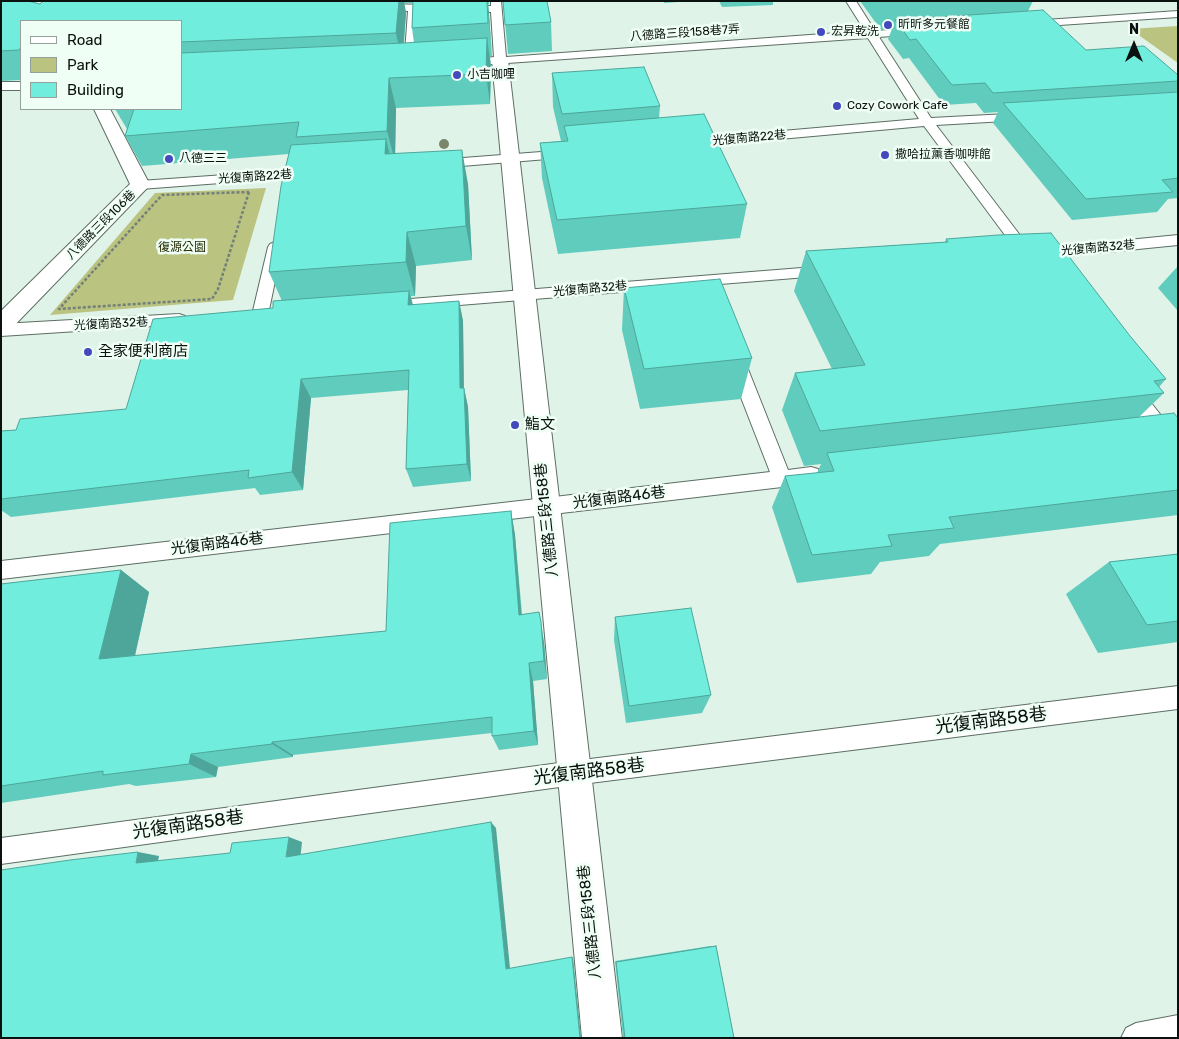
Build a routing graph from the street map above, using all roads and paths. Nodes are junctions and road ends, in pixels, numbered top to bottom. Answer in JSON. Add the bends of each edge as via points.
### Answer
{"nodes":[{"id":1,"x":851,"y":1,"type":"edge"},
{"id":2,"x":496,"y":5,"type":"edge"},
{"id":3,"x":366,"y":7,"type":"edge"},
{"id":4,"x":414,"y":8,"type":"junction"},
{"id":5,"x":1178,"y":14,"type":"edge"},
{"id":6,"x":1020,"y":24,"type":"edge"},
{"id":7,"x":931,"y":30,"type":"edge"},
{"id":8,"x":872,"y":34,"type":"junction"},
{"id":9,"x":500,"y":60,"type":"junction"},
{"id":10,"x":450,"y":64,"type":"edge"},
{"id":11,"x":410,"y":67,"type":"edge"},
{"id":12,"x":1,"y":86,"type":"edge"},
{"id":13,"x":20,"y":86,"type":"edge"},
{"id":14,"x":102,"y":110,"type":"edge"},
{"id":15,"x":1035,"y":115,"type":"edge"},
{"id":16,"x":927,"y":122,"type":"junction"},
{"id":17,"x":679,"y":144,"type":"edge"},
{"id":18,"x":579,"y":153,"type":"edge"},
{"id":19,"x":510,"y":159,"type":"junction"},
{"id":20,"x":421,"y":165,"type":"edge"},
{"id":21,"x":322,"y":172,"type":"edge"},
{"id":22,"x":292,"y":174,"type":"junction"},
{"id":23,"x":140,"y":185,"type":"junction"},
{"id":24,"x":288,"y":193,"type":"edge"},
{"id":25,"x":279,"y":231,"type":"edge"},
{"id":26,"x":1178,"y":240,"type":"edge"},
{"id":27,"x":1017,"y":256,"type":"junction"},
{"id":28,"x":842,"y":270,"type":"edge"},
{"id":29,"x":704,"y":278,"type":"junction"},
{"id":30,"x":1045,"y":278,"type":"edge"},
{"id":31,"x":218,"y":289,"type":"joint"},
{"id":32,"x":524,"y":295,"type":"junction"},
{"id":33,"x":712,"y":298,"type":"edge"},
{"id":34,"x":367,"y":307,"type":"edge"},
{"id":35,"x":279,"y":314,"type":"edge"},
{"id":36,"x":260,"y":315,"type":"junction"},
{"id":37,"x":240,"y":316,"type":"edge"},
{"id":38,"x":190,"y":319,"type":"edge"},
{"id":39,"x":1,"y":326,"type":"edge"},
{"id":40,"x":1,"y":330,"type":"edge"},
{"id":41,"x":729,"y":344,"type":"edge"},
{"id":42,"x":1109,"y":364,"type":"edge"},
{"id":43,"x":1160,"y":434,"type":"edge"},
{"id":44,"x":1178,"y":456,"type":"edge"},
{"id":45,"x":830,"y":473,"type":"edge"},
{"id":46,"x":782,"y":479,"type":"junction"},
{"id":47,"x":546,"y":506,"type":"junction"},
{"id":48,"x":1,"y":570,"type":"edge"},
{"id":49,"x":1178,"y":697,"type":"edge"},
{"id":50,"x":574,"y":773,"type":"junction"},
{"id":51,"x":1,"y":851,"type":"edge"},
{"id":52,"x":1178,"y":1030,"type":"edge"},
{"id":53,"x":602,"y":1038,"type":"edge"},
{"id":54,"x":1136,"y":1038,"type":"edge"}],
"edges":[{"from":1,"to":8,"type":"lane"},
{"from":2,"to":4,"type":"lane"},
{"from":2,"to":9,"type":"lane","name":"八德路三段158巷"},
{"from":3,"to":4,"type":"lane"},
{"from":4,"to":11,"type":"lane"},
{"from":5,"to":6,"type":"lane"},
{"from":7,"to":8,"type":"lane","name":"八德路三段158巷7弄"},
{"from":8,"to":9,"type":"lane","name":"八德路三段158巷7弄"},
{"from":8,"to":16,"type":"lane"},
{"from":9,"to":10,"type":"lane","name":"八德路三段158巷7弄"},
{"from":9,"to":19,"type":"street","name":"八德路三段158巷"},
{"from":12,"to":13,"type":"lane"},
{"from":14,"to":23,"type":"street","name":"八德路三段106巷"},
{"from":15,"to":16,"type":"lane","name":"光復南路22巷"},
{"from":16,"to":17,"type":"lane","name":"光復南路22巷"},
{"from":16,"to":27,"type":"lane"},
{"from":18,"to":19,"type":"lane"},
{"from":19,"to":20,"type":"lane"},
{"from":19,"to":32,"type":"street","name":"八德路三段158巷"},
{"from":21,"to":22,"type":"lane","name":"光復南路22巷"},
{"from":22,"to":23,"type":"lane","name":"光復南路22巷"},
{"from":22,"to":24,"type":"lane"},
{"from":23,"to":39,"type":"street","name":"八德路三段106巷"},
{"from":25,"to":36,"type":"lane"},
{"from":26,"to":27,"type":"lane","name":"光復南路32巷"},
{"from":27,"to":30,"type":"street"},
{"from":28,"to":29,"type":"lane","name":"光復南路32巷"},
{"from":29,"to":32,"type":"lane","name":"光復南路32巷"},
{"from":29,"to":33,"type":"lane"},
{"from":31,"to":31,"type":"path","via":[[249,192],[162,195],[59,309],[212,299]]},
{"from":32,"to":34,"type":"lane","name":"光復南路32巷"},
{"from":32,"to":47,"type":"street","name":"八德路三段158巷"},
{"from":35,"to":36,"type":"lane"},
{"from":36,"to":37,"type":"lane"},
{"from":38,"to":40,"type":"lane","name":"光復南路32巷"},
{"from":41,"to":46,"type":"lane"},
{"from":42,"to":43,"type":"street"},
{"from":43,"to":44,"type":"street"},
{"from":45,"to":46,"type":"lane","name":"光復南路46巷"},
{"from":46,"to":47,"type":"lane","name":"光復南路46巷"},
{"from":47,"to":48,"type":"lane","name":"光復南路46巷"},
{"from":47,"to":50,"type":"street","name":"八德路三段158巷"},
{"from":49,"to":50,"type":"lane","name":"光復南路58巷"},
{"from":50,"to":51,"type":"lane","name":"光復南路58巷"},
{"from":50,"to":53,"type":"street","name":"八德路三段158巷"},
{"from":52,"to":54,"type":"lane"}]}
